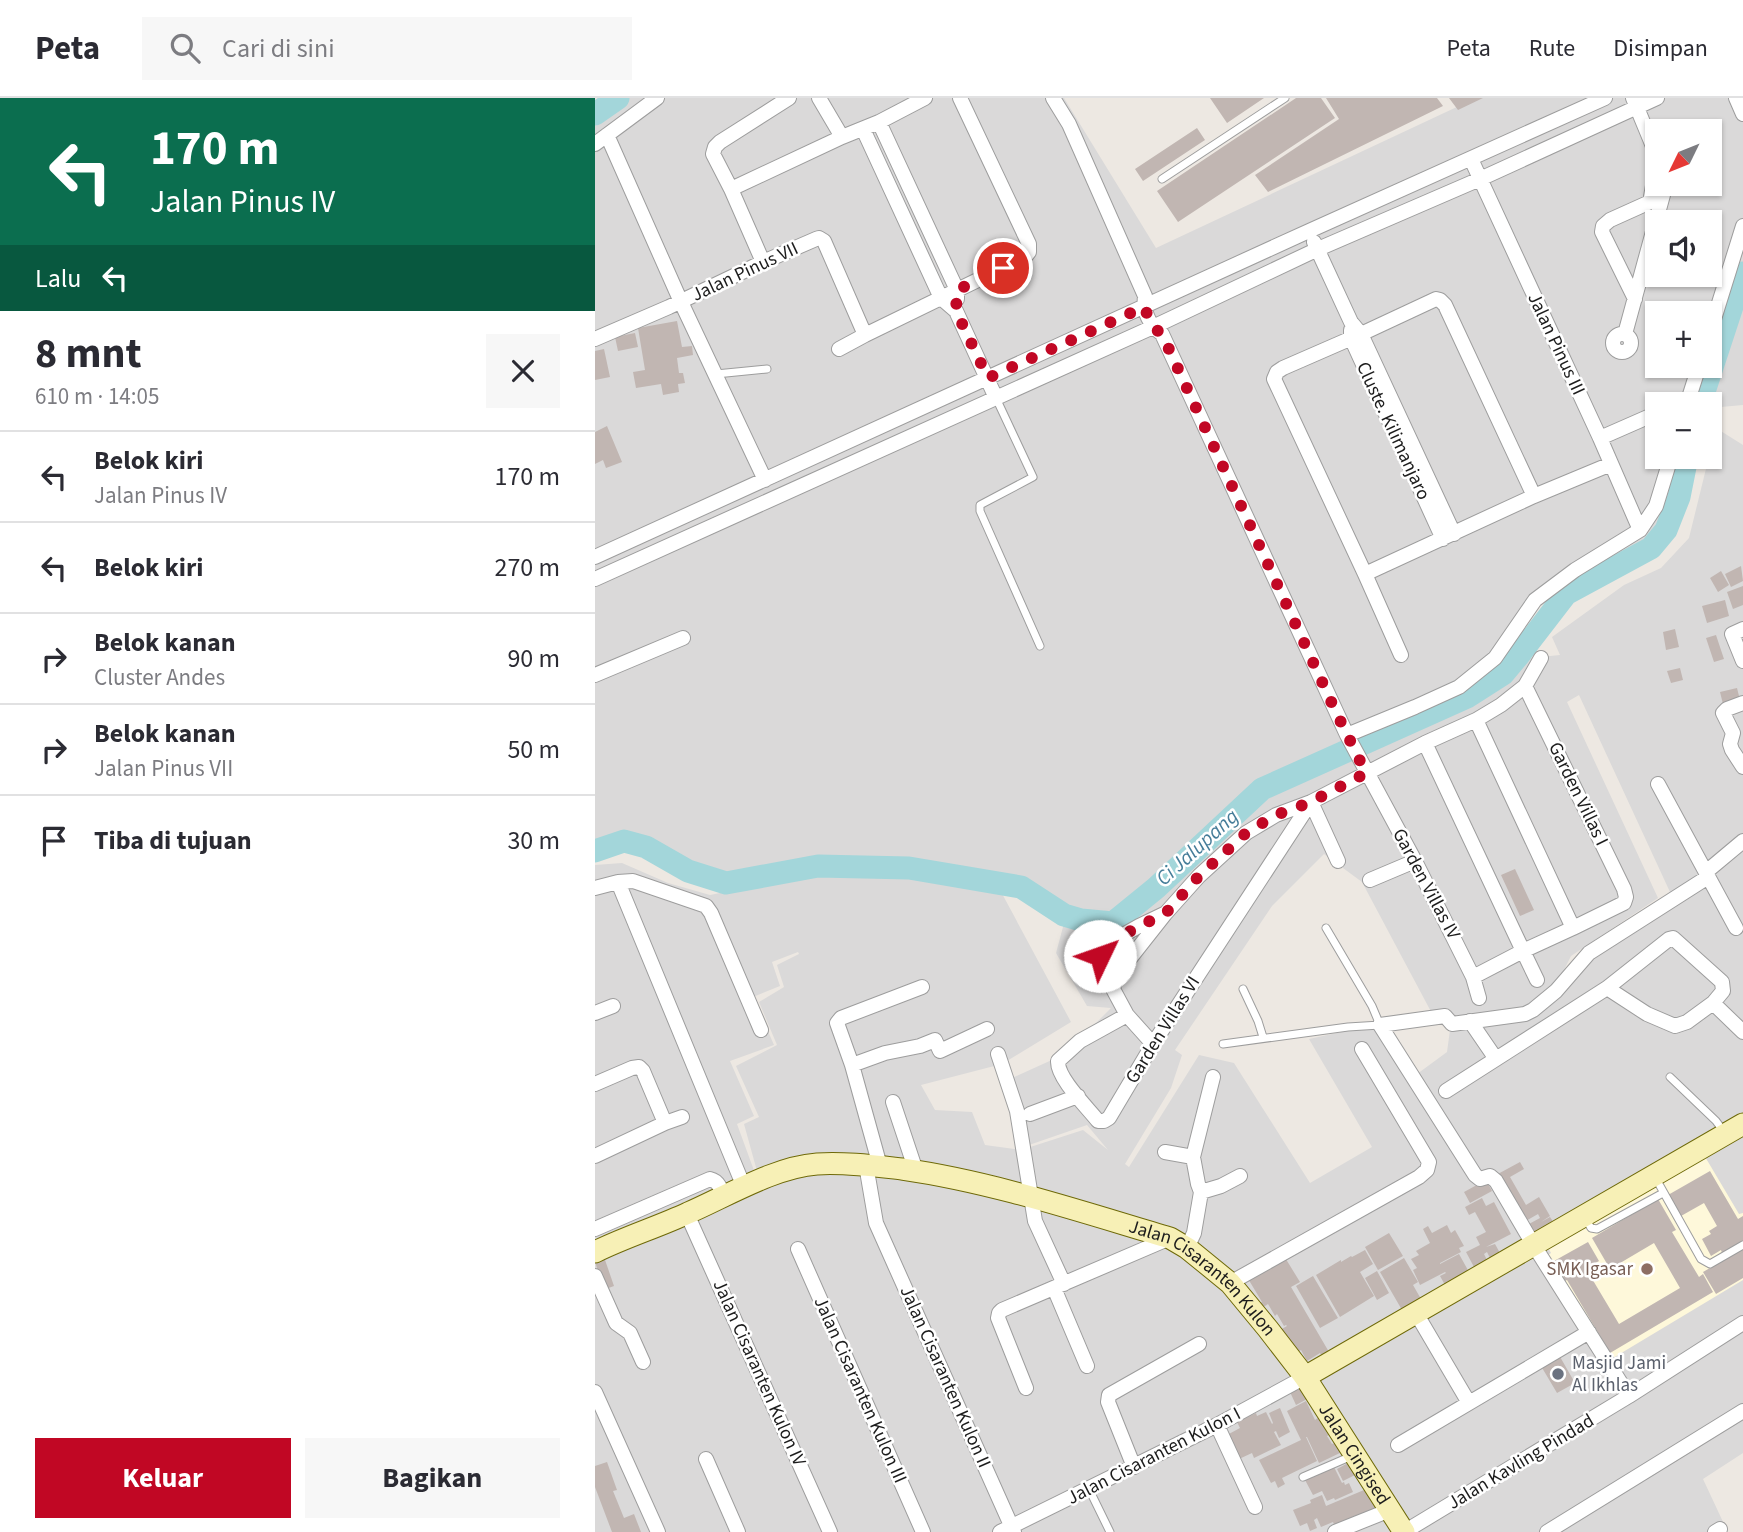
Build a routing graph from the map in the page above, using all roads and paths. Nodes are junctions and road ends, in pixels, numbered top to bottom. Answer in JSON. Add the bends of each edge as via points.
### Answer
{"nodes":[{"id":1,"x":657,"y":98,"type":"edge"},
{"id":2,"x":789,"y":98,"type":"edge"},
{"id":3,"x":819,"y":98,"type":"edge"},
{"id":4,"x":925,"y":98,"type":"edge"},
{"id":5,"x":960,"y":98,"type":"edge"},
{"id":6,"x":1053,"y":98,"type":"edge"},
{"id":7,"x":1285,"y":98,"type":"edge"},
{"id":8,"x":1605,"y":98,"type":"edge"},
{"id":9,"x":1657,"y":98,"type":"edge"},
{"id":10,"x":1736,"y":98,"type":"edge"},
{"id":11,"x":1635,"y":103,"type":"edge"},
{"id":12,"x":1743,"y":114,"type":"edge"},
{"id":13,"x":879,"y":122,"type":"junction"},
{"id":14,"x":1645,"y":127,"type":"edge"},
{"id":15,"x":863,"y":129,"type":"junction"},
{"id":16,"x":607,"y":135,"type":"junction"},
{"id":17,"x":842,"y":137,"type":"junction"},
{"id":18,"x":595,"y":144,"type":"edge"},
{"id":19,"x":1471,"y":159,"type":"junction"},
{"id":20,"x":1162,"y":179,"type":"dead end"},
{"id":21,"x":1479,"y":179,"type":"junction"},
{"id":22,"x":731,"y":189,"type":"junction"},
{"id":23,"x":1651,"y":196,"type":"edge"},
{"id":24,"x":1663,"y":196,"type":"edge"},
{"id":25,"x":1743,"y":226,"type":"edge"},
{"id":26,"x":1309,"y":230,"type":"junction"},
{"id":27,"x":1318,"y":249,"type":"junction"},
{"id":28,"x":763,"y":262,"type":"junction"},
{"id":29,"x":957,"y":290,"type":"junction"},
{"id":30,"x":941,"y":298,"type":"junction"},
{"id":31,"x":1635,"y":299,"type":"junction"},
{"id":32,"x":1148,"y":301,"type":"junction"},
{"id":33,"x":1720,"y":301,"type":"edge"},
{"id":34,"x":681,"y":302,"type":"junction"},
{"id":35,"x":956,"y":311,"type":"junction"},
{"id":36,"x":1160,"y":328,"type":"junction"},
{"id":37,"x":1625,"y":334,"type":"dead end"},
{"id":38,"x":596,"y":335,"type":"edge"},
{"id":39,"x":866,"y":335,"type":"junction"},
{"id":40,"x":1356,"y":336,"type":"junction"},
{"id":41,"x":839,"y":349,"type":"dead end"},
{"id":42,"x":767,"y":369,"type":"dead end"},
{"id":43,"x":715,"y":374,"type":"junction"},
{"id":44,"x":988,"y":378,"type":"junction"},
{"id":45,"x":996,"y":398,"type":"junction"},
{"id":46,"x":1645,"y":418,"type":"edge"},
{"id":47,"x":1600,"y":438,"type":"junction"},
{"id":48,"x":1611,"y":464,"type":"junction"},
{"id":49,"x":1667,"y":469,"type":"edge"},
{"id":50,"x":764,"y":480,"type":"junction"},
{"id":51,"x":783,"y":494,"type":"junction"},
{"id":52,"x":1534,"y":496,"type":"junction"},
{"id":53,"x":764,"y":503,"type":"junction"},
{"id":54,"x":1640,"y":530,"type":"junction"},
{"id":55,"x":1448,"y":536,"type":"junction"},
{"id":56,"x":595,"y":557,"type":"edge"},
{"id":57,"x":1365,"y":574,"type":"junction"},
{"id":58,"x":595,"y":579,"type":"edge"},
{"id":59,"x":1743,"y":629,"type":"edge"},
{"id":60,"x":683,"y":638,"type":"dead end"},
{"id":61,"x":1040,"y":646,"type":"dead end"},
{"id":62,"x":1401,"y":655,"type":"dead end"},
{"id":63,"x":1541,"y":658,"type":"dead end"},
{"id":64,"x":1743,"y":661,"type":"edge"},
{"id":65,"x":595,"y":675,"type":"edge"},
{"id":66,"x":1525,"y":686,"type":"junction"},
{"id":67,"x":1743,"y":704,"type":"edge"},
{"id":68,"x":1476,"y":720,"type":"junction"},
{"id":69,"x":1348,"y":738,"type":"junction"},
{"id":70,"x":1425,"y":743,"type":"junction"},
{"id":71,"x":1743,"y":767,"type":"edge"},
{"id":72,"x":1365,"y":770,"type":"junction"},
{"id":73,"x":1658,"y":783,"type":"dead end"},
{"id":74,"x":1311,"y":802,"type":"junction"},
{"id":75,"x":1743,"y":841,"type":"edge"},
{"id":76,"x":1338,"y":861,"type":"dead end"},
{"id":77,"x":1415,"y":861,"type":"junction"},
{"id":78,"x":1707,"y":874,"type":"junction"},
{"id":79,"x":1370,"y":880,"type":"dead end"},
{"id":80,"x":618,"y":882,"type":"junction"},
{"id":81,"x":595,"y":888,"type":"edge"},
{"id":82,"x":1165,"y":914,"type":"junction"},
{"id":83,"x":1326,"y":928,"type":"dead end"},
{"id":84,"x":1573,"y":928,"type":"junction"},
{"id":85,"x":1736,"y":928,"type":"dead end"},
{"id":86,"x":1523,"y":951,"type":"junction"},
{"id":87,"x":1473,"y":977,"type":"junction"},
{"id":88,"x":1115,"y":980,"type":"junction"},
{"id":89,"x":1537,"y":980,"type":"dead end"},
{"id":90,"x":922,"y":987,"type":"dead end"},
{"id":91,"x":1607,"y":988,"type":"junction"},
{"id":92,"x":1243,"y":989,"type":"dead end"},
{"id":93,"x":1479,"y":998,"type":"dead end"},
{"id":94,"x":1713,"y":1003,"type":"junction"},
{"id":95,"x":613,"y":1006,"type":"dead end"},
{"id":96,"x":595,"y":1013,"type":"edge"},
{"id":97,"x":1127,"y":1016,"type":"junction"},
{"id":98,"x":1470,"y":1021,"type":"junction"},
{"id":99,"x":1380,"y":1024,"type":"junction"},
{"id":100,"x":987,"y":1029,"type":"dead end"},
{"id":101,"x":761,"y":1030,"type":"dead end"},
{"id":102,"x":1743,"y":1032,"type":"edge"},
{"id":103,"x":1263,"y":1037,"type":"junction"},
{"id":104,"x":1153,"y":1044,"type":"junction"},
{"id":105,"x":1223,"y":1044,"type":"dead end"},
{"id":106,"x":1362,"y":1049,"type":"dead end"},
{"id":107,"x":998,"y":1054,"type":"dead end"},
{"id":108,"x":1496,"y":1059,"type":"junction"},
{"id":109,"x":852,"y":1065,"type":"junction"},
{"id":110,"x":1213,"y":1077,"type":"dead end"},
{"id":111,"x":1670,"y":1077,"type":"dead end"},
{"id":112,"x":595,"y":1084,"type":"edge"},
{"id":113,"x":1445,"y":1091,"type":"dead end"},
{"id":114,"x":1077,"y":1096,"type":"junction"},
{"id":115,"x":893,"y":1102,"type":"dead end"},
{"id":116,"x":1030,"y":1114,"type":"dead end"},
{"id":117,"x":682,"y":1117,"type":"dead end"},
{"id":118,"x":665,"y":1124,"type":"junction"},
{"id":119,"x":1735,"y":1130,"type":"edge"},
{"id":120,"x":1165,"y":1152,"type":"dead end"},
{"id":121,"x":595,"y":1156,"type":"edge"},
{"id":122,"x":1193,"y":1157,"type":"junction"},
{"id":123,"x":873,"y":1166,"type":"junction"},
{"id":124,"x":916,"y":1171,"type":"junction"},
{"id":125,"x":1240,"y":1176,"type":"dead end"},
{"id":126,"x":1659,"y":1184,"type":"junction"},
{"id":127,"x":744,"y":1187,"type":"junction"},
{"id":128,"x":1201,"y":1192,"type":"junction"},
{"id":129,"x":1030,"y":1196,"type":"junction"},
{"id":130,"x":723,"y":1197,"type":"junction"},
{"id":131,"x":687,"y":1214,"type":"junction"},
{"id":132,"x":596,"y":1241,"type":"edge"},
{"id":133,"x":1179,"y":1243,"type":"junction"},
{"id":134,"x":1533,"y":1244,"type":"junction"},
{"id":135,"x":1743,"y":1245,"type":"edge"},
{"id":136,"x":798,"y":1249,"type":"dead end"},
{"id":137,"x":595,"y":1276,"type":"edge"},
{"id":138,"x":1230,"y":1283,"type":"junction"},
{"id":139,"x":1059,"y":1286,"type":"junction"},
{"id":140,"x":1416,"y":1313,"type":"junction"},
{"id":141,"x":1743,"y":1323,"type":"edge"},
{"id":142,"x":1589,"y":1332,"type":"junction"},
{"id":143,"x":1199,"y":1344,"type":"dead end"},
{"id":144,"x":643,"y":1362,"type":"dead end"},
{"id":145,"x":1087,"y":1366,"type":"dead end"},
{"id":146,"x":1305,"y":1377,"type":"junction"},
{"id":147,"x":1026,"y":1388,"type":"dead end"},
{"id":148,"x":595,"y":1392,"type":"edge"},
{"id":149,"x":1629,"y":1396,"type":"junction"},
{"id":150,"x":1469,"y":1404,"type":"junction"},
{"id":151,"x":1743,"y":1411,"type":"edge"},
{"id":152,"x":1217,"y":1425,"type":"junction"},
{"id":153,"x":1398,"y":1445,"type":"dead end"},
{"id":154,"x":1354,"y":1455,"type":"junction"},
{"id":155,"x":706,"y":1459,"type":"dead end"},
{"id":156,"x":1134,"y":1467,"type":"junction"},
{"id":157,"x":1303,"y":1477,"type":"dead end"},
{"id":158,"x":1089,"y":1489,"type":"junction"},
{"id":159,"x":1255,"y":1507,"type":"dead end"},
{"id":160,"x":1390,"y":1510,"type":"junction"},
{"id":161,"x":1008,"y":1530,"type":"edge"},
{"id":162,"x":659,"y":1532,"type":"edge"},
{"id":163,"x":738,"y":1532,"type":"edge"},
{"id":164,"x":830,"y":1532,"type":"edge"},
{"id":165,"x":923,"y":1532,"type":"edge"},
{"id":166,"x":1110,"y":1532,"type":"edge"},
{"id":167,"x":1335,"y":1532,"type":"edge"},
{"id":168,"x":1404,"y":1532,"type":"edge"},
{"id":169,"x":1547,"y":1532,"type":"edge"}],
"edges":[{"from":1,"to":16,"type":"street"},
{"from":2,"to":22,"type":"street","via":[[715,147],[713,154]]},
{"from":3,"to":17,"type":"street"},
{"from":4,"to":13,"type":"street"},
{"from":5,"to":29,"type":"street","via":[[1029,252]]},
{"from":6,"to":32,"type":"street","name":"Garden Villas IV"},
{"from":7,"to":20,"type":"lane"},
{"from":8,"to":19,"type":"street"},
{"from":9,"to":11,"type":"street"},
{"from":10,"to":12,"type":"street"},
{"from":11,"to":14,"type":"street"},
{"from":11,"to":21,"type":"street"},
{"from":13,"to":15,"type":"street"},
{"from":13,"to":29,"type":"street"},
{"from":15,"to":17,"type":"street"},
{"from":15,"to":30,"type":"street"},
{"from":16,"to":18,"type":"street"},
{"from":16,"to":34,"type":"street"},
{"from":17,"to":22,"type":"street"},
{"from":19,"to":21,"type":"street","name":"Jalan Pinus III"},
{"from":19,"to":26,"type":"street"},
{"from":21,"to":27,"type":"street"},
{"from":21,"to":47,"type":"street","name":"Jalan Pinus III"},
{"from":22,"to":28,"type":"street"},
{"from":23,"to":31,"type":"street","via":[[1650,202],[1610,220],[1602,232]]},
{"from":24,"to":31,"type":"street"},
{"from":25,"to":33,"type":"street"},
{"from":26,"to":27,"type":"street","name":"Cluste. Kilimanjaro"},
{"from":26,"to":32,"type":"street"},
{"from":27,"to":36,"type":"street"},
{"from":27,"to":40,"type":"street","name":"Cluste. Kilimanjaro"},
{"from":28,"to":34,"type":"street","name":"Jalan Pinus VII"},
{"from":28,"to":39,"type":"street","name":"Jalan Pinus VII","via":[[819,238]]},
{"from":29,"to":30,"type":"street"},
{"from":29,"to":35,"type":"street"},
{"from":30,"to":35,"type":"street"},
{"from":30,"to":39,"type":"street"},
{"from":31,"to":37,"type":"street"},
{"from":32,"to":36,"type":"street","name":"Garden Villas IV"},
{"from":32,"to":44,"type":"street"},
{"from":34,"to":38,"type":"street","name":"Jalan Pinus VII"},
{"from":34,"to":43,"type":"street"},
{"from":35,"to":44,"type":"street"},
{"from":36,"to":45,"type":"street"},
{"from":36,"to":69,"type":"street","name":"Garden Villas IV"},
{"from":39,"to":41,"type":"street"},
{"from":40,"to":52,"type":"street","via":[[1440,300]]},
{"from":40,"to":55,"type":"street","name":"Cluste. Kilimanjaro"},
{"from":40,"to":57,"type":"street","via":[[1283,368],[1274,379]]},
{"from":42,"to":43,"type":"lane"},
{"from":43,"to":50,"type":"street"},
{"from":44,"to":45,"type":"street"},
{"from":44,"to":50,"type":"street"},
{"from":45,"to":51,"type":"street"},
{"from":45,"to":61,"type":"lane","via":[[1033,477],[980,505],[980,511]]},
{"from":46,"to":47,"type":"street"},
{"from":47,"to":48,"type":"street","name":"Jalan Pinus III"},
{"from":48,"to":52,"type":"street"},
{"from":48,"to":54,"type":"street","name":"Jalan Pinus III"},
{"from":49,"to":54,"type":"street","via":[[1656,506]]},
{"from":50,"to":51,"type":"street"},
{"from":50,"to":53,"type":"street"},
{"from":50,"to":56,"type":"street"},
{"from":51,"to":53,"type":"street"},
{"from":52,"to":55,"type":"street"},
{"from":53,"to":58,"type":"street"},
{"from":54,"to":69,"type":"street","via":[[1535,600],[1495,658],[1459,687]]},
{"from":55,"to":57,"type":"street"},
{"from":57,"to":62,"type":"street"},
{"from":59,"to":64,"type":"street","via":[[1733,634]]},
{"from":60,"to":65,"type":"street"},
{"from":63,"to":66,"type":"street"},
{"from":66,"to":68,"type":"street"},
{"from":66,"to":84,"type":"street","name":"Garden Villas I","via":[[1625,889],[1623,903]]},
{"from":67,"to":71,"type":"street","via":[[1723,713],[1733,733],[1732,750]]},
{"from":68,"to":70,"type":"street"},
{"from":68,"to":84,"type":"street"},
{"from":69,"to":72,"type":"street","name":"Garden Villas IV"},
{"from":70,"to":72,"type":"street"},
{"from":70,"to":86,"type":"street"},
{"from":72,"to":74,"type":"street"},
{"from":72,"to":77,"type":"street","name":"Garden Villas IV"},
{"from":73,"to":78,"type":"street"},
{"from":74,"to":76,"type":"street"},
{"from":74,"to":82,"type":"street","via":[[1246,833]]},
{"from":74,"to":104,"type":"street","name":"Garden Villas VI"},
{"from":75,"to":78,"type":"street"},
{"from":77,"to":79,"type":"street"},
{"from":77,"to":87,"type":"street","name":"Garden Villas IV"},
{"from":78,"to":85,"type":"street"},
{"from":78,"to":98,"type":"street","via":[[1589,953],[1533,1010]]},
{"from":80,"to":81,"type":"street"},
{"from":80,"to":101,"type":"street","via":[[633,881],[706,906]]},
{"from":80,"to":127,"type":"street"},
{"from":82,"to":88,"type":"street"},
{"from":82,"to":88,"type":"street","via":[[1099,951]]},
{"from":83,"to":99,"type":"lane"},
{"from":84,"to":86,"type":"street"},
{"from":86,"to":87,"type":"street"},
{"from":86,"to":89,"type":"street"},
{"from":87,"to":93,"type":"street","name":"Garden Villas IV"},
{"from":88,"to":97,"type":"street","via":[[1114,989]]},
{"from":90,"to":109,"type":"street","name":"Jalan Cisaranten Kulon II","via":[[838,1020]]},
{"from":91,"to":94,"type":"street","via":[[1675,1026]]},
{"from":91,"to":94,"type":"street","via":[[1673,938],[1722,982],[1723,991]]},
{"from":91,"to":108,"type":"street"},
{"from":92,"to":103,"type":"lane"},
{"from":94,"to":102,"type":"street"},
{"from":95,"to":96,"type":"street"},
{"from":97,"to":104,"type":"street"},
{"from":97,"to":114,"type":"street","name":"Garden Villas VI","via":[[1080,1041],[1058,1061],[1059,1071]]},
{"from":98,"to":99,"type":"street","via":[[1452,1024],[1445,1016]]},
{"from":98,"to":108,"type":"street"},
{"from":99,"to":103,"type":"lane"},
{"from":99,"to":134,"type":"street","via":[[1475,1175],[1493,1177]]},
{"from":100,"to":109,"type":"street","via":[[940,1051],[935,1040]]},
{"from":103,"to":105,"type":"lane"},
{"from":104,"to":114,"type":"street","name":"Garden Villas VI","via":[[1109,1118],[1098,1121]]},
{"from":106,"to":138,"type":"street","via":[[1429,1161],[1427,1170]]},
{"from":107,"to":129,"type":"street","via":[[1017,1111]]},
{"from":108,"to":113,"type":"street"},
{"from":109,"to":123,"type":"street","name":"Jalan Cisaranten Kulon II"},
{"from":110,"to":122,"type":"street"},
{"from":111,"to":119,"type":"lane","via":[[1716,1121]]},
{"from":112,"to":118,"type":"street","via":[[639,1067]]},
{"from":114,"to":116,"type":"street"},
{"from":115,"to":124,"type":"street"},
{"from":117,"to":118,"type":"street"},
{"from":118,"to":121,"type":"street"},
{"from":119,"to":126,"type":"main road"},
{"from":120,"to":122,"type":"street"},
{"from":122,"to":128,"type":"street"},
{"from":123,"to":124,"type":"main road","name":"Jalan Cisaranten Kulon"},
{"from":123,"to":127,"type":"main road","name":"Jalan Cisaranten Kulon","via":[[816,1164]]},
{"from":123,"to":161,"type":"street","name":"Jalan Cisaranten Kulon II","via":[[876,1223]]},
{"from":124,"to":129,"type":"main road","name":"Jalan Cisaranten Kulon"},
{"from":125,"to":128,"type":"street"},
{"from":126,"to":134,"type":"main road"},
{"from":126,"to":135,"type":"lane","via":[[1705,1262],[1710,1264]]},
{"from":127,"to":130,"type":"main road","name":"Jalan Cisaranten Kulon"},
{"from":128,"to":133,"type":"street","via":[[1194,1233]]},
{"from":129,"to":133,"type":"main road","name":"Jalan Cisaranten Kulon"},
{"from":129,"to":139,"type":"street"},
{"from":130,"to":131,"type":"main road","name":"Jalan Cisaranten Kulon"},
{"from":130,"to":132,"type":"street","via":[[718,1184],[710,1179]]},
{"from":131,"to":132,"type":"main road","name":"Jalan Cisaranten Kulon"},
{"from":131,"to":164,"type":"street","name":"Jalan Cisaranten Kulon IV"},
{"from":133,"to":138,"type":"main road","name":"Jalan Cisaranten Kulon"},
{"from":133,"to":139,"type":"street"},
{"from":134,"to":140,"type":"main road"},
{"from":134,"to":142,"type":"street"},
{"from":136,"to":165,"type":"street","name":"Jalan Cisaranten Kulon III"},
{"from":137,"to":144,"type":"street","via":[[616,1323],[630,1333]]},
{"from":138,"to":146,"type":"main road","name":"Jalan Cisaranten Kulon"},
{"from":139,"to":145,"type":"street"},
{"from":139,"to":147,"type":"street","via":[[999,1313]]},
{"from":140,"to":146,"type":"main road"},
{"from":140,"to":150,"type":"street"},
{"from":141,"to":149,"type":"street","name":"Jalan Kavling Pindad"},
{"from":142,"to":149,"type":"street"},
{"from":142,"to":150,"type":"street"},
{"from":143,"to":156,"type":"street","via":[[1109,1395]]},
{"from":146,"to":152,"type":"street","name":"Jalan Cisaranten Kulon I"},
{"from":146,"to":154,"type":"main road","name":"Jalan Cingised"},
{"from":148,"to":162,"type":"street"},
{"from":149,"to":168,"type":"street","name":"Jalan Kavling Pindad"},
{"from":150,"to":153,"type":"street"},
{"from":151,"to":169,"type":"street"},
{"from":152,"to":156,"type":"street","name":"Jalan Cisaranten Kulon I"},
{"from":152,"to":159,"type":"street"},
{"from":154,"to":157,"type":"lane"},
{"from":154,"to":160,"type":"main road","name":"Jalan Cingised"},
{"from":155,"to":163,"type":"street"},
{"from":156,"to":158,"type":"street","name":"Jalan Cisaranten Kulon I"},
{"from":158,"to":161,"type":"street","name":"Jalan Cisaranten Kulon I"},
{"from":158,"to":166,"type":"lane"},
{"from":160,"to":167,"type":"street"},
{"from":160,"to":168,"type":"main road","name":"Jalan Cingised"}]}
